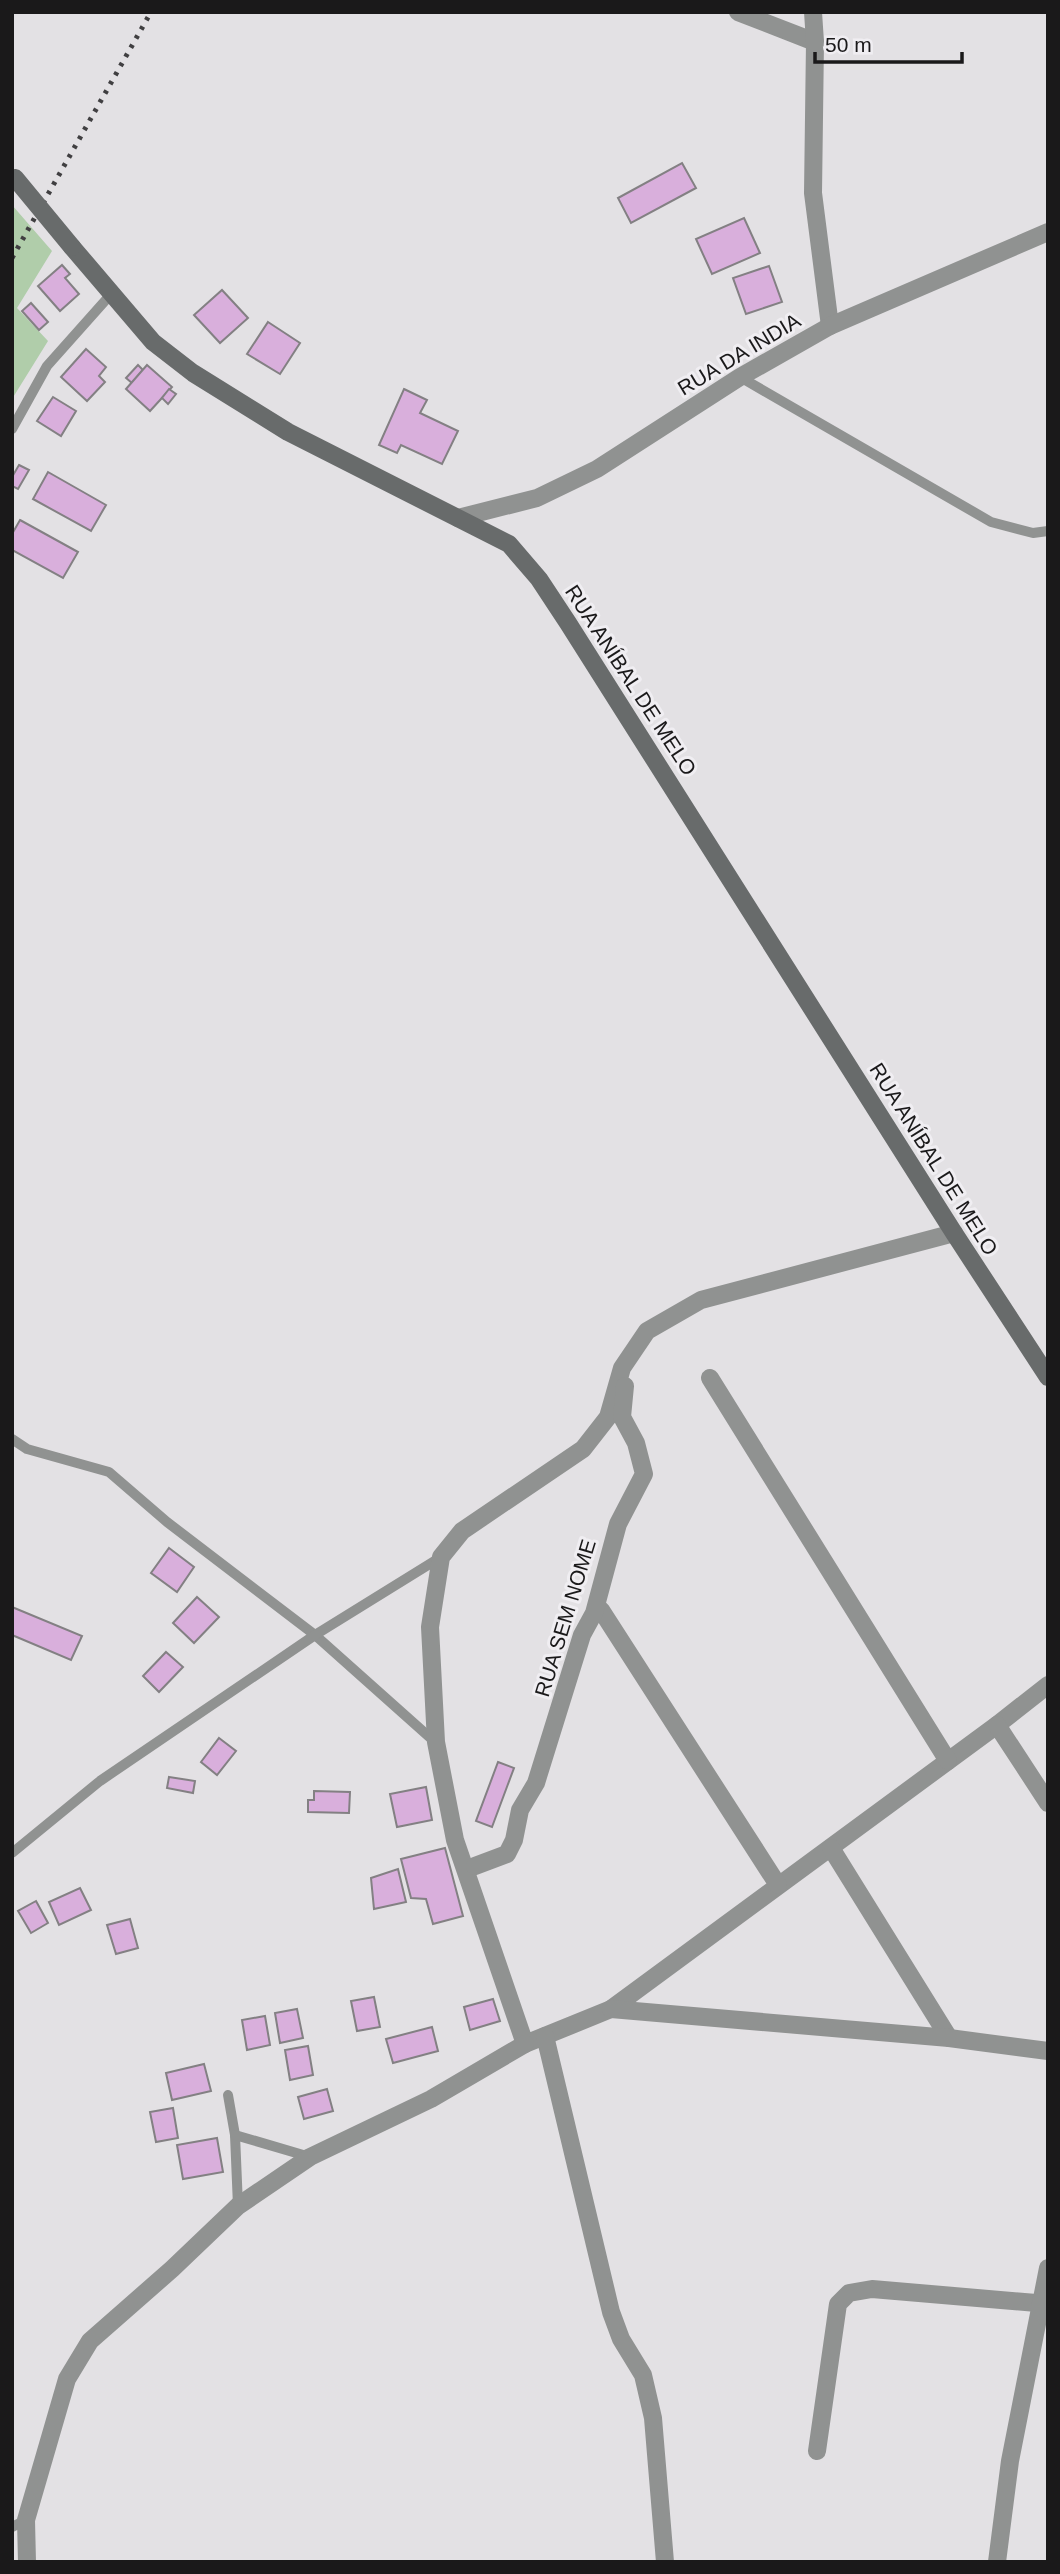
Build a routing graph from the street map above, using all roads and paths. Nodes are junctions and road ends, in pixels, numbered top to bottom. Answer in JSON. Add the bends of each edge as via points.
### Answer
{"nodes":[{"id":1,"x":738,"y":12,"type":"edge"},
{"id":2,"x":813,"y":12,"type":"edge"},
{"id":3,"x":815,"y":42,"type":"junction"},
{"id":4,"x":13,"y":175,"type":"edge"},
{"id":5,"x":1048,"y":232,"type":"edge"},
{"id":6,"x":111,"y":293,"type":"junction"},
{"id":7,"x":830,"y":326,"type":"junction"},
{"id":8,"x":740,"y":377,"type":"junction"},
{"id":9,"x":12,"y":429,"type":"edge"},
{"id":10,"x":458,"y":518,"type":"junction"},
{"id":11,"x":1048,"y":531,"type":"edge"},
{"id":12,"x":954,"y":1233,"type":"junction"},
{"id":13,"x":627,"y":1362,"type":"junction"},
{"id":14,"x":1048,"y":1377,"type":"edge"},
{"id":15,"x":710,"y":1378,"type":"dead end"},
{"id":16,"x":12,"y":1439,"type":"edge"},
{"id":17,"x":441,"y":1557,"type":"junction"},
{"id":18,"x":601,"y":1610,"type":"dead end"},
{"id":19,"x":315,"y":1635,"type":"junction"},
{"id":20,"x":1048,"y":1685,"type":"edge"},
{"id":21,"x":997,"y":1725,"type":"junction"},
{"id":22,"x":436,"y":1742,"type":"junction"},
{"id":23,"x":948,"y":1761,"type":"junction"},
{"id":24,"x":1048,"y":1804,"type":"edge"},
{"id":25,"x":831,"y":1848,"type":"junction"},
{"id":26,"x":12,"y":1853,"type":"edge"},
{"id":27,"x":475,"y":1867,"type":"dead end"},
{"id":28,"x":778,"y":1885,"type":"junction"},
{"id":29,"x":611,"y":2009,"type":"junction"},
{"id":30,"x":545,"y":2036,"type":"junction"},
{"id":31,"x":949,"y":2038,"type":"junction"},
{"id":32,"x":525,"y":2044,"type":"junction"},
{"id":33,"x":1048,"y":2051,"type":"edge"},
{"id":34,"x":228,"y":2095,"type":"dead end"},
{"id":35,"x":235,"y":2135,"type":"junction"},
{"id":36,"x":310,"y":2157,"type":"junction"},
{"id":37,"x":237,"y":2206,"type":"junction"},
{"id":38,"x":1048,"y":2268,"type":"edge"},
{"id":39,"x":1045,"y":2303,"type":"edge"},
{"id":40,"x":817,"y":2451,"type":"dead end"},
{"id":41,"x":19,"y":2523,"type":"edge"},
{"id":42,"x":27,"y":2562,"type":"edge"},
{"id":43,"x":665,"y":2562,"type":"edge"},
{"id":44,"x":998,"y":2562,"type":"edge"}],
"edges":[{"from":1,"to":3,"type":"street"},
{"from":2,"to":3,"type":"street"},
{"from":3,"to":7,"type":"street","via":[[813,193]]},
{"from":4,"to":6,"type":"street","name":"RUA ANÍBAL DE MELO","bridge":true},
{"from":5,"to":7,"type":"street","name":"RUA DA INDIA"},
{"from":6,"to":9,"type":"lane","via":[[47,366]]},
{"from":6,"to":10,"type":"street","name":"RUA ANÍBAL DE MELO","via":[[153,342],[193,373],[288,432]]},
{"from":7,"to":8,"type":"street","name":"RUA DA INDIA"},
{"from":8,"to":10,"type":"street","name":"RUA DA INDIA","via":[[585,475],[537,498]]},
{"from":8,"to":11,"type":"lane","via":[[991,522],[1033,533]]},
{"from":10,"to":12,"type":"street","name":"RUA ANÍBAL DE MELO","via":[[509,544],[539,579]]},
{"from":12,"to":13,"type":"street","via":[[701,1300],[647,1331]]},
{"from":12,"to":14,"type":"street","name":"RUA ANÍBAL DE MELO"},
{"from":13,"to":17,"type":"street","via":[[608,1417],[583,1449],[462,1531]]},
{"from":13,"to":27,"type":"street","name":"RUA SEM NOME","via":[[622,1417],[636,1443],[644,1474],[618,1524],[594,1613],[582,1635],[536,1783],[520,1810],[514,1840],[507,1854]]},
{"from":15,"to":23,"type":"street"},
{"from":16,"to":19,"type":"lane","via":[[27,1449],[109,1472]]},
{"from":17,"to":19,"type":"lane"},
{"from":17,"to":22,"type":"street","via":[[430,1627]]},
{"from":18,"to":28,"type":"street"},
{"from":19,"to":22,"type":"lane"},
{"from":19,"to":26,"type":"lane","via":[[100,1781]]},
{"from":20,"to":21,"type":"street"},
{"from":21,"to":23,"type":"street"},
{"from":21,"to":24,"type":"street"},
{"from":22,"to":32,"type":"street","via":[[455,1840]]},
{"from":23,"to":25,"type":"street"},
{"from":25,"to":28,"type":"street"},
{"from":25,"to":31,"type":"street"},
{"from":28,"to":29,"type":"street"},
{"from":29,"to":30,"type":"street"},
{"from":29,"to":31,"type":"street"},
{"from":30,"to":32,"type":"street"},
{"from":30,"to":43,"type":"street","via":[[611,2312],[646,2386],[653,2418]]},
{"from":31,"to":33,"type":"street"},
{"from":32,"to":36,"type":"street","via":[[431,2099]]},
{"from":34,"to":35,"type":"lane"},
{"from":35,"to":36,"type":"lane"},
{"from":35,"to":37,"type":"lane"},
{"from":36,"to":37,"type":"street"},
{"from":37,"to":41,"type":"street","via":[[90,2341],[67,2379]]},
{"from":38,"to":39,"type":"street"},
{"from":39,"to":40,"type":"street","via":[[872,2289],[849,2293],[838,2304]]},
{"from":39,"to":44,"type":"street","via":[[1010,2461]]},
{"from":41,"to":42,"type":"street"}]}
